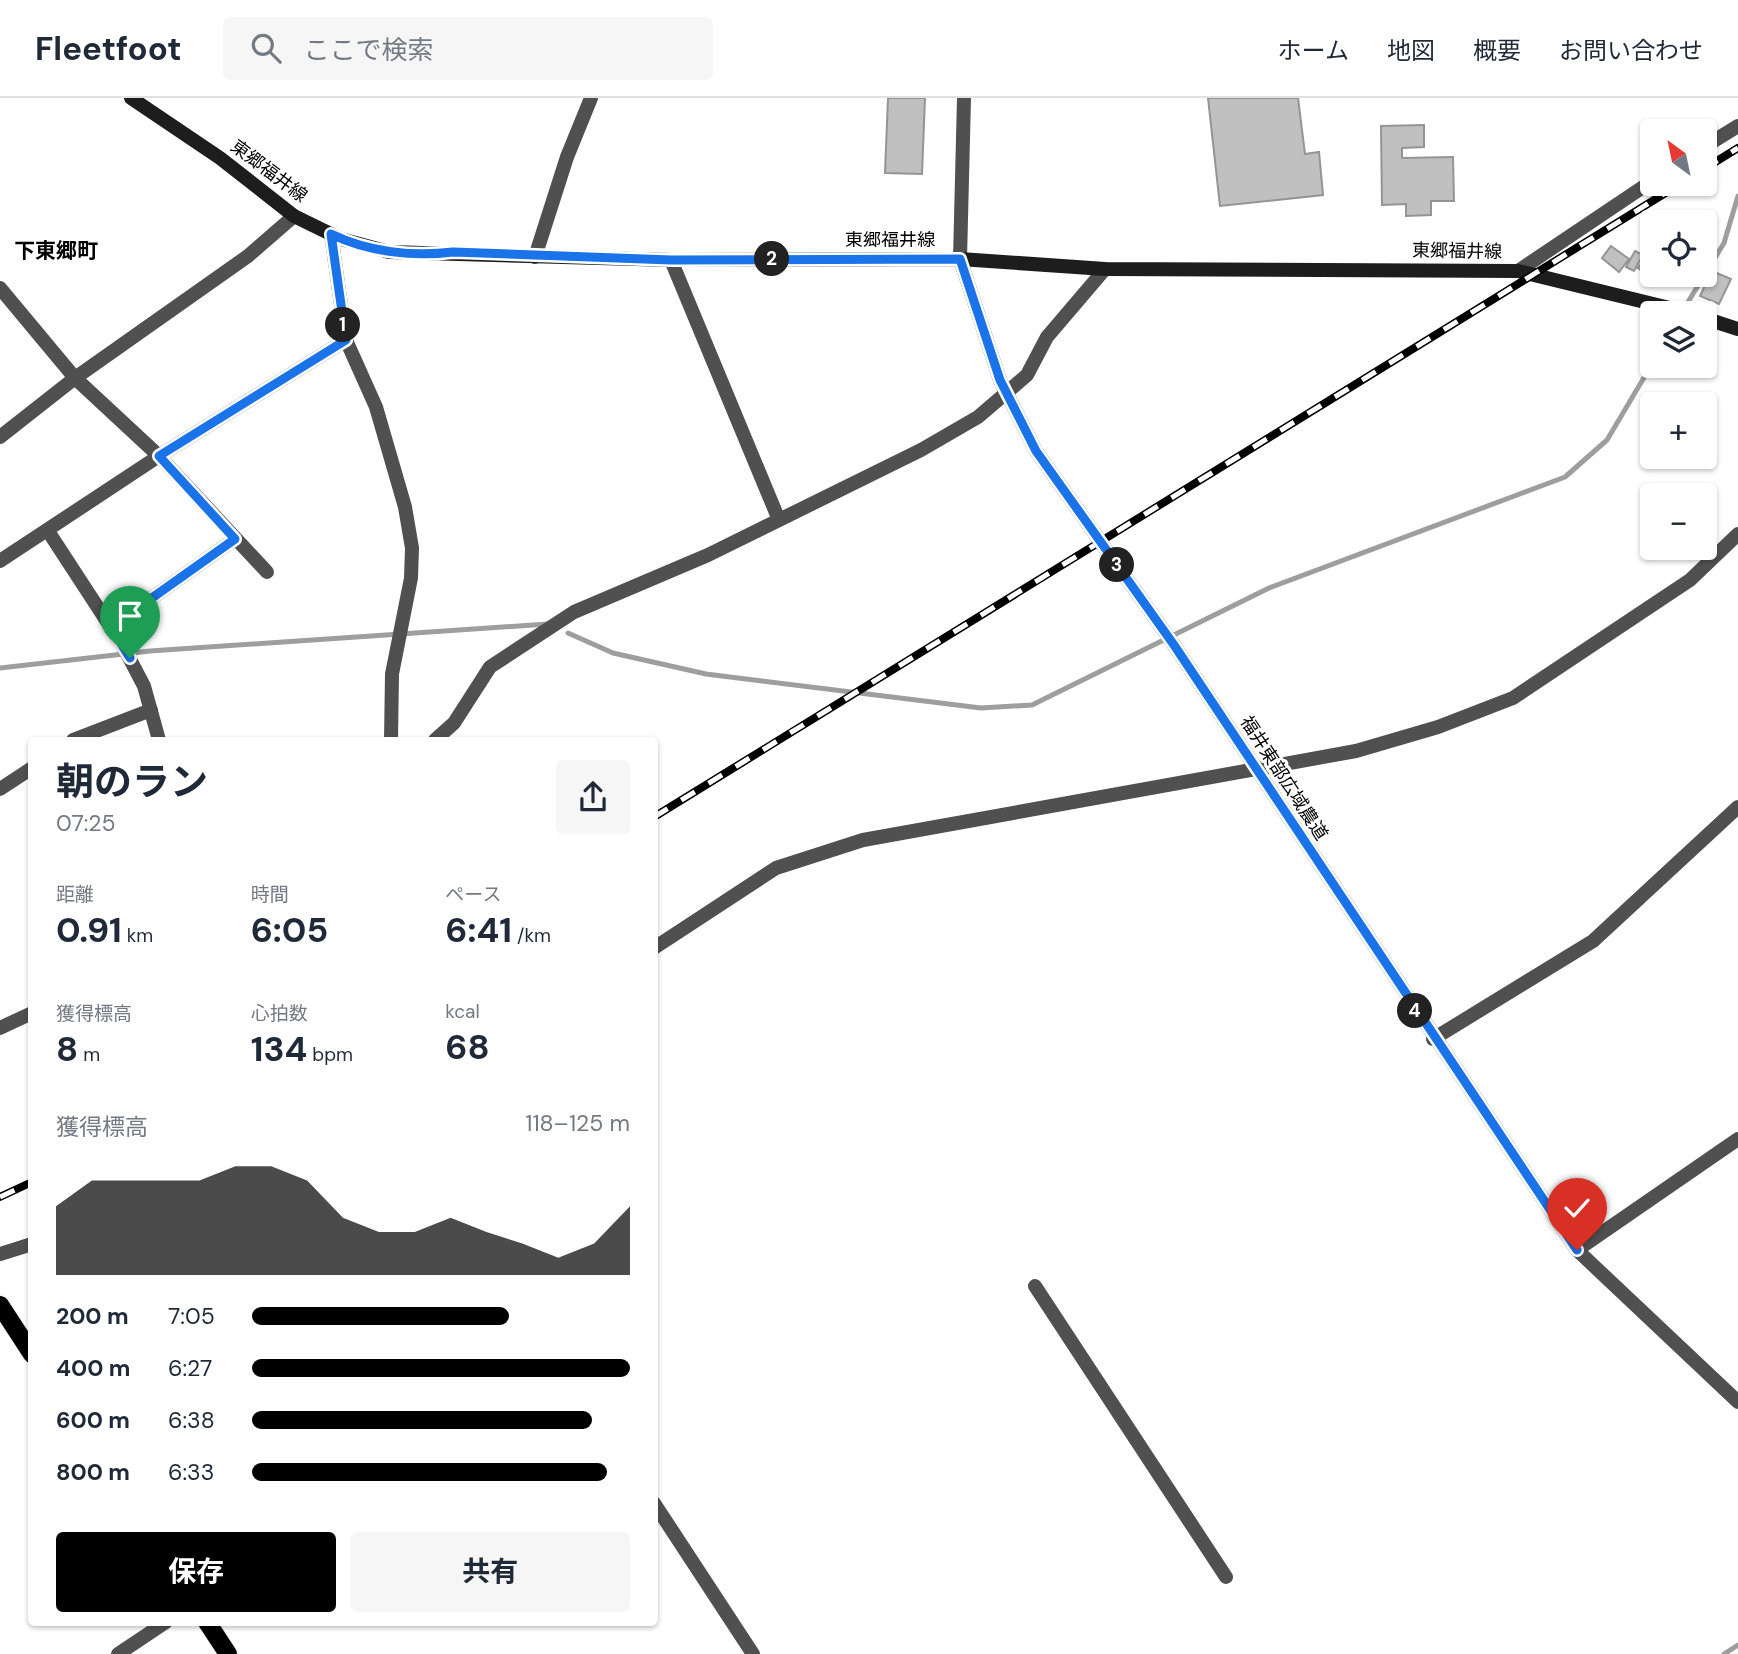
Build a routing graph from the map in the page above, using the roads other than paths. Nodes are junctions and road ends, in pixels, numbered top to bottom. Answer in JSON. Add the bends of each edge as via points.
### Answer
{"nodes":[{"id":1,"x":131,"y":98,"type":"edge"},
{"id":2,"x":591,"y":98,"type":"edge"},
{"id":3,"x":964,"y":98,"type":"edge"},
{"id":4,"x":1738,"y":126,"type":"edge"},
{"id":5,"x":1717,"y":139,"type":"edge"},
{"id":6,"x":1640,"y":189,"type":"edge"},
{"id":7,"x":294,"y":216,"type":"junction"},
{"id":8,"x":331,"y":234,"type":"junction"},
{"id":9,"x":535,"y":257,"type":"junction"},
{"id":10,"x":960,"y":259,"type":"junction"},
{"id":11,"x":671,"y":260,"type":"junction"},
{"id":12,"x":1104,"y":269,"type":"junction"},
{"id":13,"x":1518,"y":271,"type":"junction"},
{"id":14,"x":0,"y":288,"type":"edge"},
{"id":15,"x":1641,"y":301,"type":"edge"},
{"id":16,"x":1717,"y":322,"type":"edge"},
{"id":17,"x":1738,"y":329,"type":"edge"},
{"id":18,"x":346,"y":340,"type":"junction"},
{"id":19,"x":75,"y":378,"type":"junction"},
{"id":20,"x":0,"y":437,"type":"edge"},
{"id":21,"x":159,"y":456,"type":"junction"},
{"id":22,"x":779,"y":520,"type":"junction"},
{"id":23,"x":48,"y":531,"type":"junction"},
{"id":24,"x":1738,"y":534,"type":"edge"},
{"id":25,"x":235,"y":539,"type":"junction"},
{"id":26,"x":0,"y":561,"type":"edge"},
{"id":27,"x":267,"y":572,"type":"dead end"},
{"id":28,"x":111,"y":627,"type":"junction"},
{"id":29,"x":151,"y":710,"type":"junction"},
{"id":30,"x":81,"y":737,"type":"edge"},
{"id":31,"x":158,"y":737,"type":"edge"},
{"id":32,"x":391,"y":737,"type":"edge"},
{"id":33,"x":438,"y":737,"type":"edge"},
{"id":34,"x":1255,"y":768,"type":"junction"},
{"id":35,"x":28,"y":771,"type":"edge"},
{"id":36,"x":0,"y":789,"type":"edge"},
{"id":37,"x":1738,"y":807,"type":"edge"},
{"id":38,"x":658,"y":945,"type":"edge"},
{"id":39,"x":28,"y":1015,"type":"edge"},
{"id":40,"x":0,"y":1028,"type":"edge"},
{"id":41,"x":1433,"y":1039,"type":"junction"},
{"id":42,"x":1738,"y":1139,"type":"edge"},
{"id":43,"x":28,"y":1245,"type":"edge"},
{"id":44,"x":1577,"y":1250,"type":"junction"},
{"id":45,"x":0,"y":1254,"type":"edge"},
{"id":46,"x":1035,"y":1286,"type":"dead end"},
{"id":47,"x":0,"y":1306,"type":"edge"},
{"id":48,"x":28,"y":1348,"type":"edge"},
{"id":49,"x":1738,"y":1402,"type":"edge"},
{"id":50,"x":658,"y":1509,"type":"edge"},
{"id":51,"x":1226,"y":1577,"type":"dead end"},
{"id":52,"x":160,"y":1626,"type":"edge"},
{"id":53,"x":210,"y":1626,"type":"edge"},
{"id":54,"x":118,"y":1654,"type":"edge"},
{"id":55,"x":228,"y":1654,"type":"edge"},
{"id":56,"x":753,"y":1654,"type":"edge"}],
"edges":[{"from":1,"to":7,"type":"main road","name":"東郷福井線","via":[[220,158]]},
{"from":2,"to":9,"type":"street"},
{"from":3,"to":10,"type":"street","name":"福井東部広域農道"},
{"from":4,"to":5,"type":"street"},
{"from":6,"to":13,"type":"street"},
{"from":7,"to":8,"type":"main road","name":"東郷福井線"},
{"from":7,"to":19,"type":"street","via":[[248,256]]},
{"from":8,"to":9,"type":"main road","name":"東郷福井線","via":[[389,252]]},
{"from":8,"to":18,"type":"street"},
{"from":9,"to":11,"type":"main road","name":"東郷福井線"},
{"from":10,"to":11,"type":"main road","name":"東郷福井線"},
{"from":10,"to":12,"type":"main road","name":"東郷福井線"},
{"from":10,"to":34,"type":"street","name":"福井東部広域農道","bridge":true,"via":[[1000,380],[1036,451]]},
{"from":11,"to":22,"type":"street"},
{"from":12,"to":13,"type":"main road","name":"東郷福井線"},
{"from":12,"to":22,"type":"street","via":[[1046,337],[1027,375],[978,417]]},
{"from":13,"to":15,"type":"main road","name":"東郷福井線"},
{"from":14,"to":19,"type":"street"},
{"from":16,"to":17,"type":"main road"},
{"from":18,"to":21,"type":"street"},
{"from":18,"to":32,"type":"street","via":[[376,407],[412,548],[411,578],[392,674]]},
{"from":19,"to":20,"type":"street"},
{"from":19,"to":21,"type":"street"},
{"from":21,"to":23,"type":"street"},
{"from":21,"to":25,"type":"street"},
{"from":22,"to":33,"type":"street","via":[[574,612],[527,640],[490,667],[454,723]]},
{"from":23,"to":26,"type":"street"},
{"from":23,"to":28,"type":"street"},
{"from":24,"to":34,"type":"street","via":[[1690,580],[1513,698],[1356,751]]},
{"from":25,"to":27,"type":"street"},
{"from":25,"to":28,"type":"street"},
{"from":28,"to":29,"type":"street","via":[[144,686]]},
{"from":29,"to":30,"type":"street"},
{"from":29,"to":31,"type":"street"},
{"from":34,"to":38,"type":"street","via":[[863,841],[776,868]]},
{"from":34,"to":41,"type":"street","name":"福井東部広域農道"},
{"from":35,"to":36,"type":"street"},
{"from":37,"to":41,"type":"street","via":[[1593,941]]},
{"from":39,"to":40,"type":"street"},
{"from":41,"to":44,"type":"street","name":"福井東部広域農道"},
{"from":42,"to":44,"type":"street"},
{"from":43,"to":45,"type":"street"},
{"from":44,"to":49,"type":"street","name":"福井東部広域農道"},
{"from":46,"to":51,"type":"street"},
{"from":47,"to":48,"type":"main road"},
{"from":50,"to":56,"type":"street"},
{"from":52,"to":54,"type":"street"},
{"from":53,"to":55,"type":"main road"}]}
